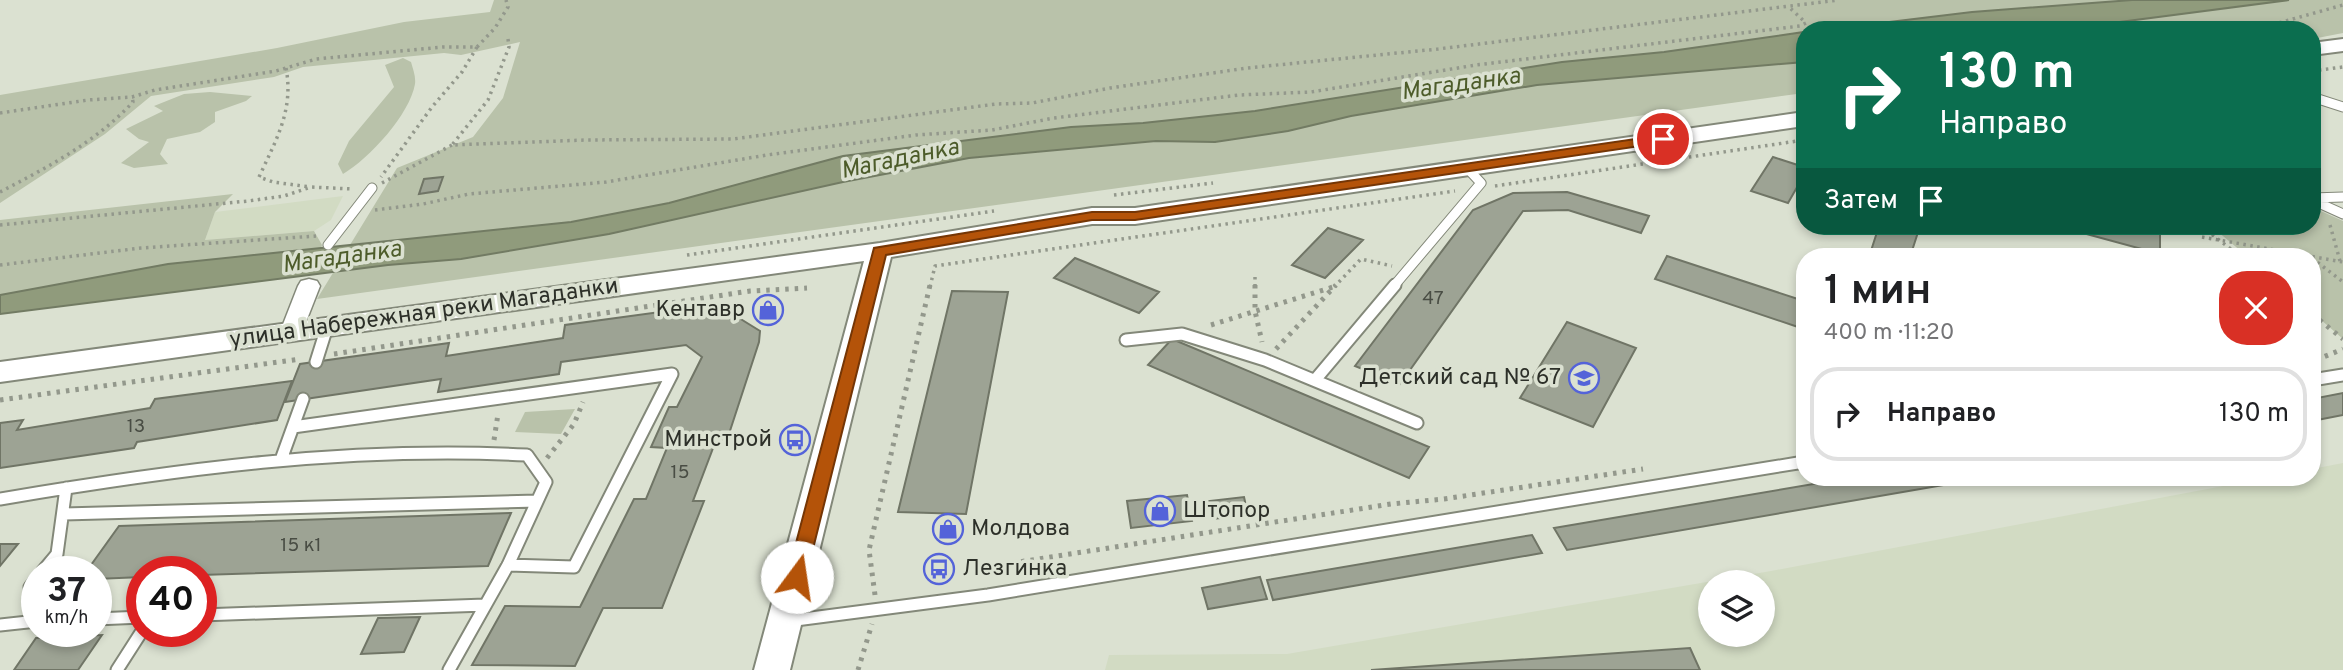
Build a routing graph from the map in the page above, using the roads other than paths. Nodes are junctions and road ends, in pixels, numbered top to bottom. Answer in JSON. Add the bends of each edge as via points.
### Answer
{"nodes":[{"id":1,"x":2343,"y":45,"type":"edge"},
{"id":2,"x":2321,"y":48,"type":"edge"},
{"id":3,"x":2321,"y":100,"type":"edge"},
{"id":4,"x":2343,"y":107,"type":"edge"},
{"id":5,"x":1796,"y":120,"type":"edge"},
{"id":6,"x":1472,"y":178,"type":"junction"},
{"id":7,"x":372,"y":188,"type":"road end"},
{"id":8,"x":2343,"y":197,"type":"edge"},
{"id":9,"x":2321,"y":198,"type":"edge"},
{"id":10,"x":2321,"y":203,"type":"edge"},
{"id":11,"x":2343,"y":214,"type":"edge"},
{"id":12,"x":328,"y":245,"type":"dead end"},
{"id":13,"x":880,"y":251,"type":"junction"},
{"id":14,"x":309,"y":286,"type":"dead end"},
{"id":15,"x":327,"y":327,"type":"junction"},
{"id":16,"x":291,"y":332,"type":"junction"},
{"id":17,"x":1126,"y":340,"type":"dead end"},
{"id":18,"x":316,"y":359,"type":"road end"},
{"id":19,"x":0,"y":372,"type":"edge"},
{"id":20,"x":2343,"y":375,"type":"edge"},
{"id":21,"x":2321,"y":379,"type":"edge"},
{"id":22,"x":1315,"y":380,"type":"junction"},
{"id":23,"x":303,"y":399,"type":"dead end"},
{"id":24,"x":1417,"y":423,"type":"dead end"},
{"id":25,"x":293,"y":427,"type":"junction"},
{"id":26,"x":282,"y":457,"type":"junction"},
{"id":27,"x":1796,"y":463,"type":"edge"},
{"id":28,"x":66,"y":488,"type":"junction"},
{"id":29,"x":0,"y":499,"type":"edge"},
{"id":30,"x":537,"y":501,"type":"junction"},
{"id":31,"x":64,"y":514,"type":"junction"},
{"id":32,"x":55,"y":556,"type":"edge"},
{"id":33,"x":508,"y":565,"type":"junction"},
{"id":34,"x":485,"y":605,"type":"junction"},
{"id":35,"x":217,"y":614,"type":"edge"},
{"id":36,"x":785,"y":621,"type":"junction"},
{"id":37,"x":21,"y":623,"type":"edge"},
{"id":38,"x":0,"y":625,"type":"edge"},
{"id":39,"x":132,"y":647,"type":"edge"},
{"id":40,"x":117,"y":670,"type":"edge"},
{"id":41,"x":449,"y":670,"type":"edge"},
{"id":42,"x":772,"y":670,"type":"edge"}],
"edges":[{"from":1,"to":2,"type":"street"},
{"from":3,"to":4,"type":"lane"},
{"from":5,"to":6,"type":"street","name":"улица Набережная реки Магаданки"},
{"from":6,"to":13,"type":"street","name":"улица Набережная реки Магаданки","via":[[1135,216],[1092,216]]},
{"from":6,"to":22,"type":"lane","via":[[1407,269]]},
{"from":7,"to":12,"type":"lane"},
{"from":8,"to":9,"type":"lane"},
{"from":10,"to":11,"type":"lane"},
{"from":13,"to":15,"type":"street","name":"улица Набережная реки Магаданки"},
{"from":13,"to":36,"type":"street"},
{"from":14,"to":16,"type":"street"},
{"from":15,"to":16,"type":"street","name":"улица Набережная реки Магаданки"},
{"from":15,"to":18,"type":"lane"},
{"from":16,"to":19,"type":"street","name":"улица Набережная реки Магаданки"},
{"from":17,"to":22,"type":"lane","via":[[1182,334]]},
{"from":20,"to":21,"type":"lane"},
{"from":22,"to":24,"type":"lane"},
{"from":23,"to":25,"type":"lane"},
{"from":25,"to":26,"type":"lane"},
{"from":25,"to":33,"type":"lane","via":[[672,374],[574,567]]},
{"from":26,"to":28,"type":"lane"},
{"from":26,"to":30,"type":"lane","via":[[454,450],[527,455],[546,482]]},
{"from":27,"to":36,"type":"lane","via":[[988,595]]},
{"from":28,"to":29,"type":"lane"},
{"from":28,"to":31,"type":"lane"},
{"from":30,"to":31,"type":"lane"},
{"from":30,"to":33,"type":"lane"},
{"from":31,"to":32,"type":"lane"},
{"from":33,"to":34,"type":"lane"},
{"from":34,"to":35,"type":"lane"},
{"from":34,"to":41,"type":"lane"},
{"from":36,"to":42,"type":"street"},
{"from":37,"to":38,"type":"lane"},
{"from":39,"to":40,"type":"lane"}]}
